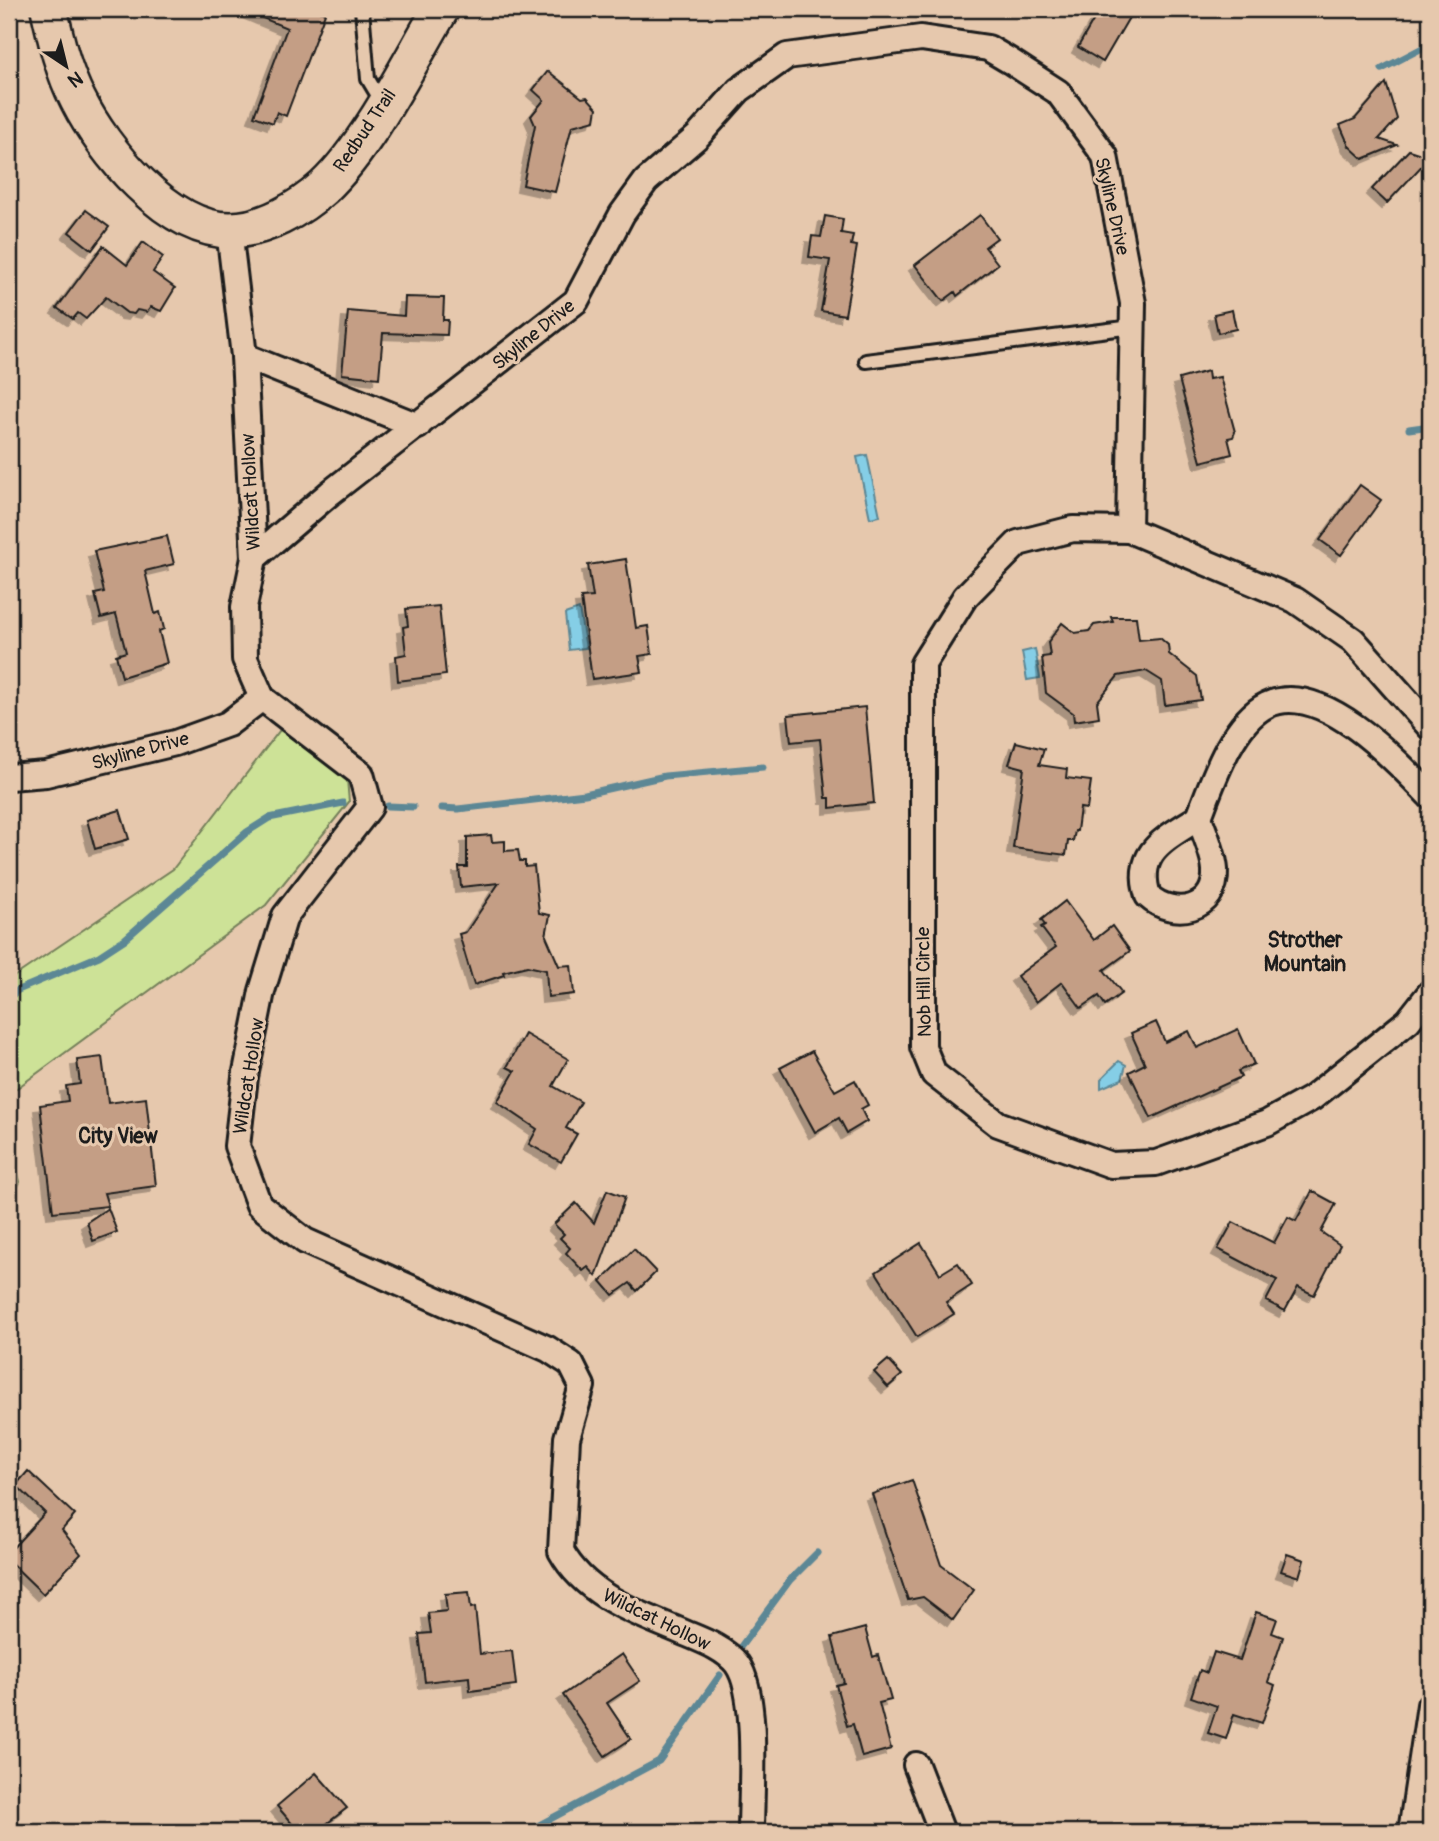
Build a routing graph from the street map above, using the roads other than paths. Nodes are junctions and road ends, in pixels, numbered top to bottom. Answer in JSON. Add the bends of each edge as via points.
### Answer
{"nodes":[{"id":1,"x":49,"y":9,"type":"edge"},
{"id":2,"x":362,"y":9,"type":"edge"},
{"id":3,"x":442,"y":9,"type":"edge"},
{"id":4,"x":383,"y":104,"type":"junction"},
{"id":5,"x":229,"y":230,"type":"junction"},
{"id":6,"x":1132,"y":327,"type":"junction"},
{"id":7,"x":244,"y":356,"type":"junction"},
{"id":8,"x":866,"y":361,"type":"dead end"},
{"id":9,"x":418,"y":426,"type":"junction"},
{"id":10,"x":1129,"y":530,"type":"junction"},
{"id":11,"x":254,"y":558,"type":"junction"},
{"id":12,"x":262,"y":698,"type":"junction"},
{"id":13,"x":1430,"y":727,"type":"edge"},
{"id":14,"x":9,"y":778,"type":"edge"},
{"id":15,"x":1430,"y":796,"type":"edge"},
{"id":16,"x":1199,"y":817,"type":"dead end"},
{"id":17,"x":1430,"y":993,"type":"edge"},
{"id":18,"x":1430,"y":1705,"type":"edge"},
{"id":19,"x":916,"y":1765,"type":"dead end"},
{"id":20,"x":751,"y":1832,"type":"edge"},
{"id":21,"x":942,"y":1832,"type":"edge"},
{"id":22,"x":1411,"y":1832,"type":"edge"}],
"edges":[{"from":1,"to":5,"type":"street","name":"Redbud Trail","via":[[59,54],[77,98],[120,162],[185,219]]},
{"from":2,"to":4,"type":"lane","via":[[368,79]]},
{"from":3,"to":4,"type":"street","name":"Redbud Trail"},
{"from":4,"to":5,"type":"street","name":"Redbud Trail","via":[[324,187],[273,222]]},
{"from":5,"to":7,"type":"street","name":"Wildcat Hollow"},
{"from":6,"to":8,"type":"lane"},
{"from":6,"to":9,"type":"street","name":"Skyline Drive","via":[[1133,303],[1105,156],[1058,92],[988,48],[921,38],[787,56],[738,90],[698,136],[646,181],[622,214],[576,301]]},
{"from":6,"to":10,"type":"street","name":"Skyline Drive"},
{"from":7,"to":9,"type":"street"},
{"from":7,"to":11,"type":"street","name":"Wildcat Hollow"},
{"from":9,"to":11,"type":"street","name":"Skyline Drive"},
{"from":10,"to":13,"type":"street","via":[[1295,600],[1353,640]]},
{"from":10,"to":17,"type":"street","name":"Nob Hill Circle","via":[[1073,529],[1018,542],[965,597],[923,664],[923,1047],[933,1074],[998,1124],[1111,1165],[1156,1163],[1267,1123],[1312,1098],[1408,1021]]},
{"from":11,"to":12,"type":"street","name":"Wildcat Hollow","via":[[244,607],[245,659]]},
{"from":12,"to":14,"type":"street","name":"Skyline Drive","via":[[228,724],[175,743],[46,774]]},
{"from":12,"to":20,"type":"street","name":"Wildcat Hollow","via":[[361,774],[370,807],[285,916],[262,991],[237,1146],[259,1205],[305,1241],[548,1349],[570,1364],[582,1386],[567,1438],[561,1552],[586,1583],[619,1605],[713,1644],[737,1665],[752,1713]]},
{"from":15,"to":16,"type":"street","via":[[1356,728],[1318,703],[1292,700],[1267,705],[1246,723],[1221,761]]},
{"from":18,"to":22,"type":"street"},
{"from":19,"to":21,"type":"street"}]}
